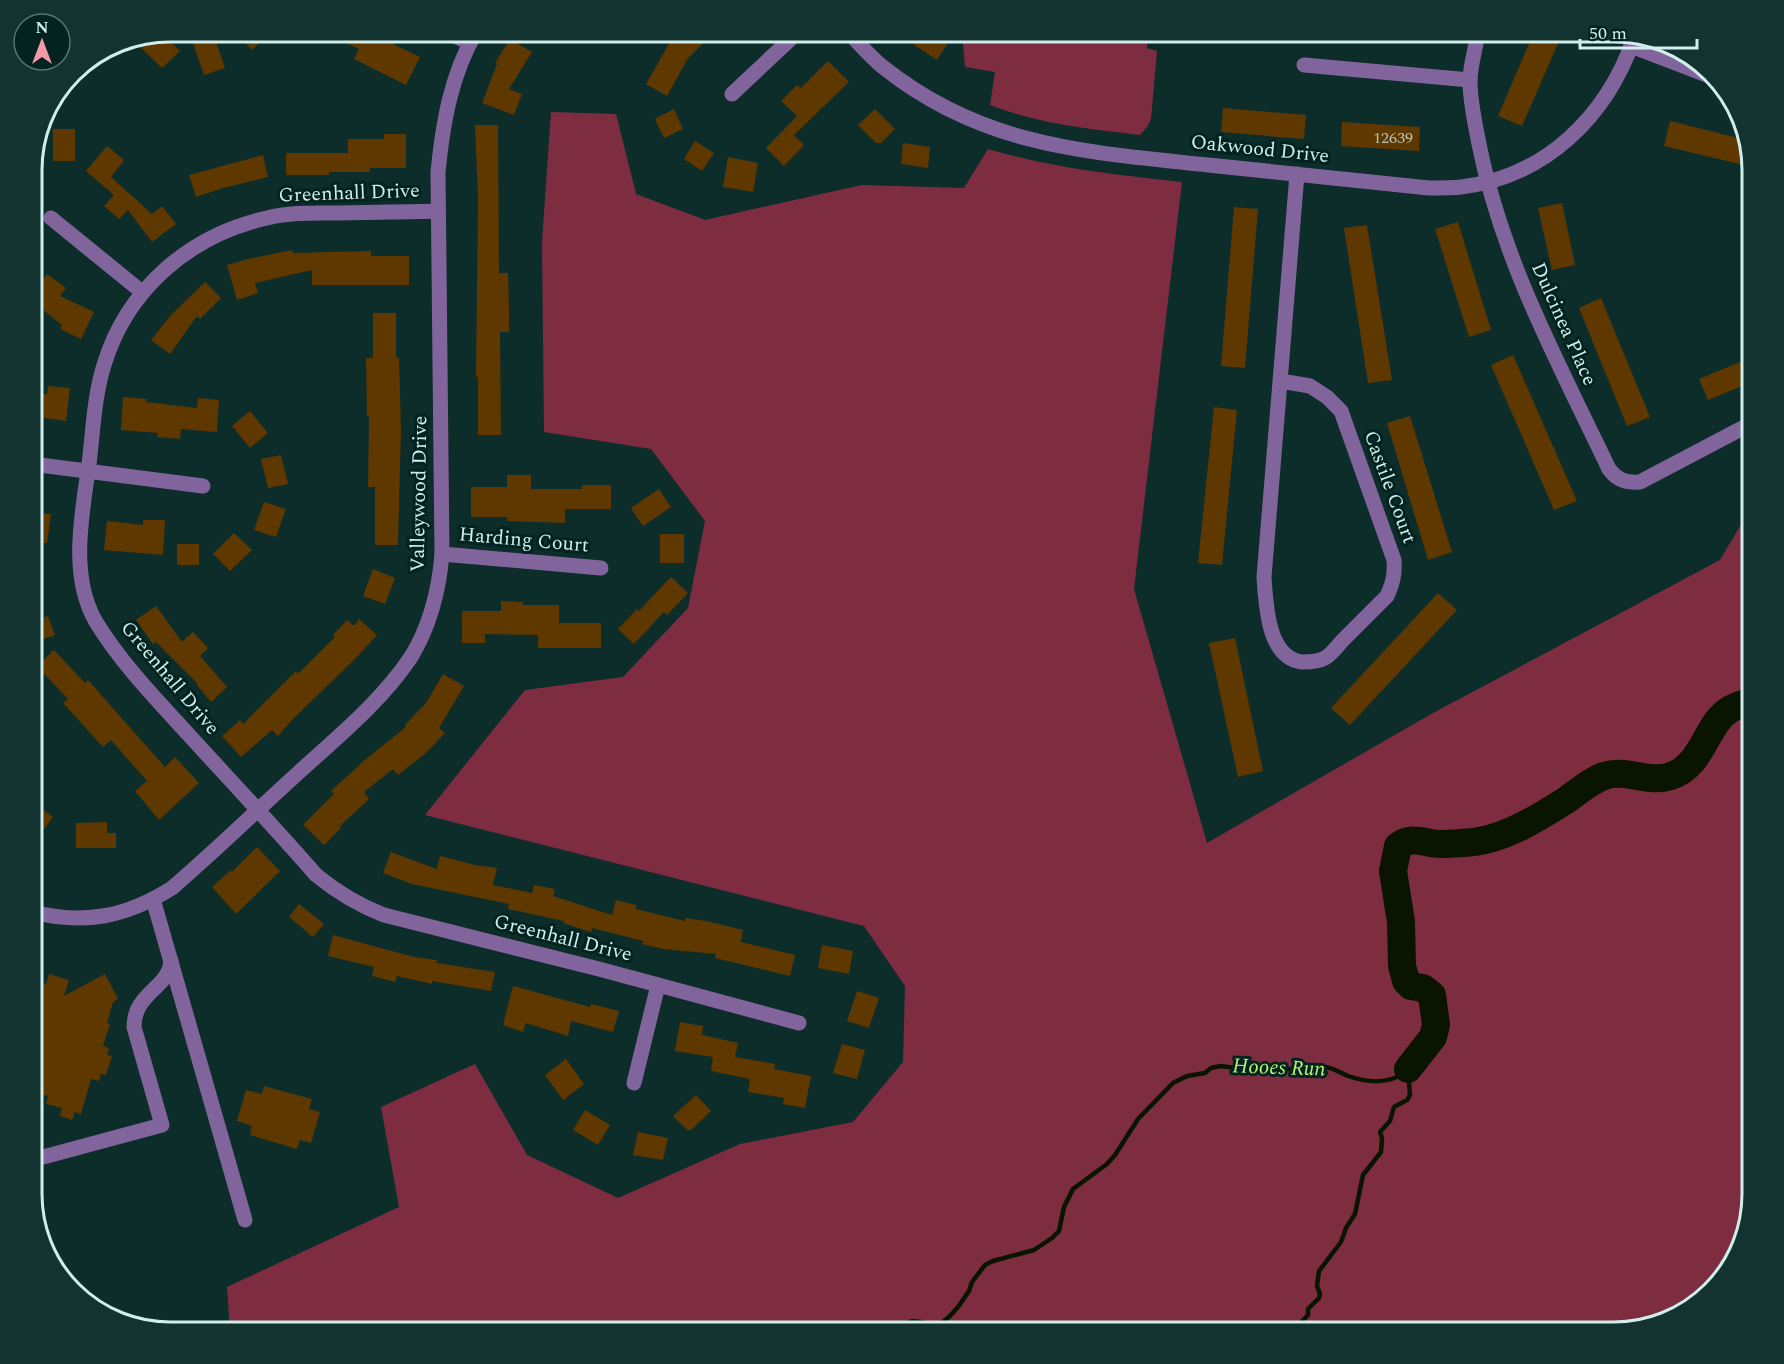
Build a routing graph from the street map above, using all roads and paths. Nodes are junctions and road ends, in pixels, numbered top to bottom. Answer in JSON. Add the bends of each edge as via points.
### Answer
{"nodes":[{"id":1,"x":471,"y":42,"type":"edge"},
{"id":2,"x":787,"y":42,"type":"edge"},
{"id":3,"x":858,"y":42,"type":"edge"},
{"id":4,"x":1476,"y":42,"type":"edge"},
{"id":5,"x":1631,"y":43,"type":"edge"},
{"id":6,"x":1636,"y":44,"type":"edge"},
{"id":7,"x":1304,"y":65,"type":"dead end"},
{"id":8,"x":1692,"y":68,"type":"edge"},
{"id":9,"x":1470,"y":80,"type":"junction"},
{"id":10,"x":732,"y":94,"type":"dead end"},
{"id":11,"x":1297,"y":174,"type":"junction"},
{"id":12,"x":1488,"y":182,"type":"junction"},
{"id":13,"x":437,"y":211,"type":"junction"},
{"id":14,"x":51,"y":218,"type":"dead end"},
{"id":15,"x":142,"y":292,"type":"junction"},
{"id":16,"x":1281,"y":381,"type":"junction"},
{"id":17,"x":1742,"y":428,"type":"edge"},
{"id":18,"x":42,"y":465,"type":"edge"},
{"id":19,"x":88,"y":471,"type":"junction"},
{"id":20,"x":203,"y":486,"type":"dead end"},
{"id":21,"x":442,"y":554,"type":"junction"},
{"id":22,"x":602,"y":568,"type":"dead end"},
{"id":23,"x":258,"y":810,"type":"junction"},
{"id":24,"x":153,"y":900,"type":"junction"},
{"id":25,"x":42,"y":914,"type":"edge"},
{"id":26,"x":171,"y":960,"type":"junction"},
{"id":27,"x":658,"y":985,"type":"junction"},
{"id":28,"x":799,"y":1023,"type":"dead end"},
{"id":29,"x":634,"y":1083,"type":"dead end"},
{"id":30,"x":42,"y":1157,"type":"edge"},
{"id":31,"x":245,"y":1220,"type":"dead end"}],
"edges":[{"from":1,"to":13,"type":"street","name":"Valleywood Drive","via":[[448,99]]},
{"from":2,"to":10,"type":"street"},
{"from":3,"to":11,"type":"street","name":"Oakwood Drive","via":[[881,66],[945,108],[1016,137],[1060,148]]},
{"from":4,"to":9,"type":"street","name":"Dulcinea Place"},
{"from":5,"to":12,"type":"street","name":"Oakwood Drive","via":[[1606,96],[1572,137],[1528,167]]},
{"from":6,"to":8,"type":"street"},
{"from":7,"to":9,"type":"street"},
{"from":9,"to":12,"type":"street","name":"Dulcinea Place"},
{"from":11,"to":12,"type":"street","name":"Oakwood Drive","via":[[1429,188]]},
{"from":11,"to":16,"type":"street","name":"Castile Court"},
{"from":12,"to":17,"type":"street","name":"Dulcinea Place","via":[[1528,298],[1614,476],[1630,483],[1640,482]]},
{"from":13,"to":15,"type":"street","name":"Greenhall Drive","via":[[268,217],[220,233],[181,256]]},
{"from":13,"to":21,"type":"street","name":"Valleywood Drive"},
{"from":14,"to":15,"type":"street"},
{"from":15,"to":19,"type":"street","name":"Greenhall Drive","via":[[127,314],[104,365]]},
{"from":16,"to":16,"type":"street","name":"Castile Court","via":[[1265,602],[1279,650],[1299,662],[1311,662],[1327,657],[1387,596],[1393,585],[1394,560],[1341,411],[1310,386]]},
{"from":18,"to":19,"type":"street"},
{"from":19,"to":20,"type":"street"},
{"from":19,"to":23,"type":"street","name":"Greenhall Drive","via":[[79,535],[80,561],[96,621],[157,700]]},
{"from":21,"to":22,"type":"street","name":"Harding Court"},
{"from":21,"to":23,"type":"street","name":"Valleywood Drive","via":[[435,603],[425,630],[396,679]]},
{"from":23,"to":24,"type":"street","name":"Valleywood Drive","via":[[191,872]]},
{"from":23,"to":27,"type":"street","name":"Greenhall Drive","via":[[316,875],[357,904],[384,915]]},
{"from":24,"to":25,"type":"street","name":"Valleywood Drive","via":[[106,916],[82,919]]},
{"from":24,"to":26,"type":"street"},
{"from":26,"to":30,"type":"street","via":[[167,975],[142,1001],[134,1019],[162,1125]]},
{"from":26,"to":31,"type":"street"},
{"from":27,"to":28,"type":"street","name":"Greenhall Drive"},
{"from":27,"to":29,"type":"street"}]}
